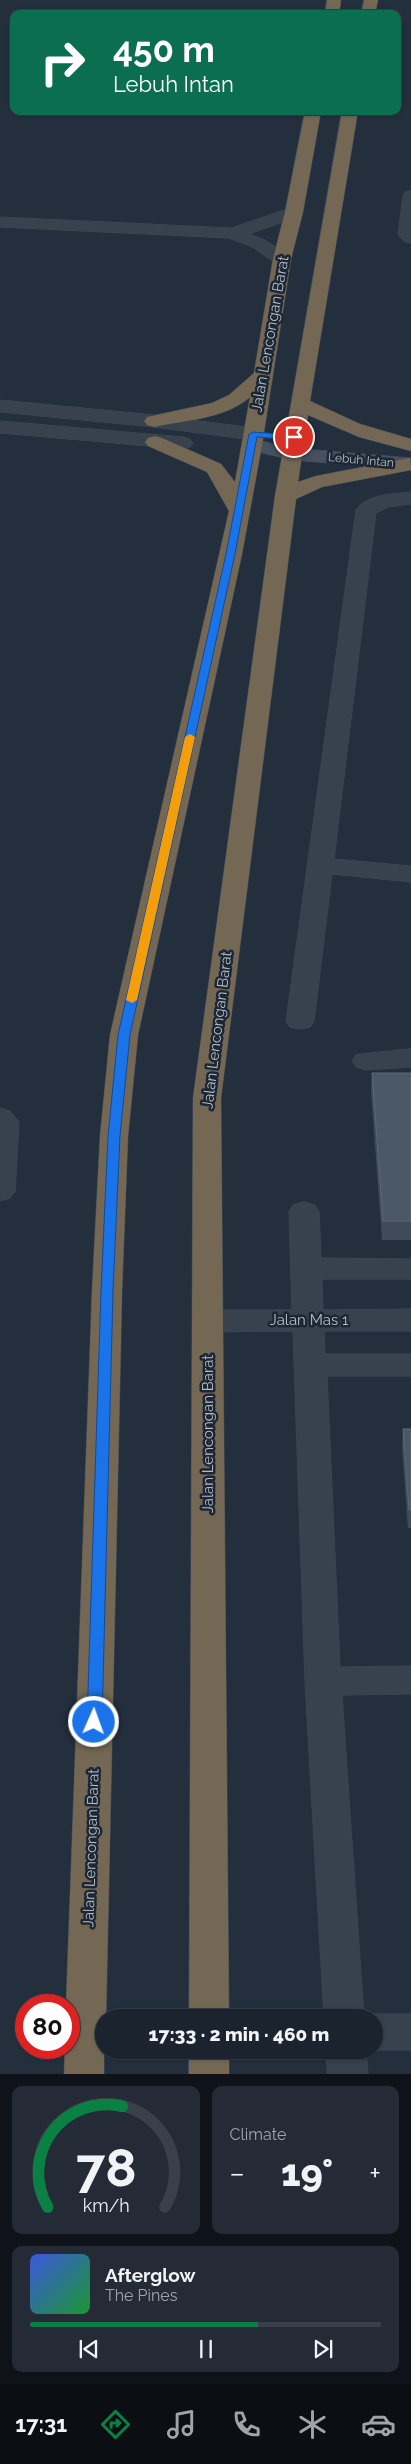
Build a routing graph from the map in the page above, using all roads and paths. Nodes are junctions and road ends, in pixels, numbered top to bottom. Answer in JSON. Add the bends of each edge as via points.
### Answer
{"nodes":[{"id":1,"x":312,"y":115,"type":"edge"},
{"id":2,"x":349,"y":115,"type":"edge"},
{"id":3,"x":411,"y":196,"type":"edge"},
{"id":4,"x":294,"y":212,"type":"junction"},
{"id":5,"x":0,"y":222,"type":"edge"},
{"id":6,"x":232,"y":232,"type":"junction"},
{"id":7,"x":411,"y":238,"type":"edge"},
{"id":8,"x":282,"y":259,"type":"junction"},
{"id":9,"x":263,"y":375,"type":"junction"},
{"id":10,"x":300,"y":403,"type":"junction"},
{"id":11,"x":0,"y":406,"type":"edge"},
{"id":12,"x":154,"y":420,"type":"junction"},
{"id":13,"x":0,"y":427,"type":"edge"},
{"id":14,"x":253,"y":440,"type":"junction"},
{"id":15,"x":155,"y":442,"type":"junction"},
{"id":16,"x":293,"y":446,"type":"junction"},
{"id":17,"x":410,"y":454,"type":"edge"},
{"id":18,"x":285,"y":496,"type":"junction"},
{"id":19,"x":411,"y":498,"type":"edge"},
{"id":20,"x":239,"y":510,"type":"junction"},
{"id":21,"x":320,"y":865,"type":"junction"},
{"id":22,"x":411,"y":874,"type":"edge"},
{"id":23,"x":300,"y":1021,"type":"dead end"},
{"id":24,"x":411,"y":1058,"type":"edge"},
{"id":25,"x":366,"y":1061,"type":"dead end"},
{"id":26,"x":3,"y":1120,"type":"edge"},
{"id":27,"x":0,"y":1191,"type":"edge"},
{"id":28,"x":304,"y":1212,"type":"dead end"},
{"id":29,"x":305,"y":1268,"type":"junction"},
{"id":30,"x":411,"y":1270,"type":"edge"},
{"id":31,"x":310,"y":1320,"type":"junction"},
{"id":32,"x":411,"y":1320,"type":"edge"},
{"id":33,"x":208,"y":1321,"type":"junction"},
{"id":34,"x":311,"y":1365,"type":"junction"},
{"id":35,"x":411,"y":1365,"type":"edge"},
{"id":36,"x":411,"y":1680,"type":"edge"},
{"id":37,"x":323,"y":1681,"type":"junction"},
{"id":38,"x":209,"y":2009,"type":"edge"},
{"id":39,"x":343,"y":2009,"type":"edge"},
{"id":40,"x":383,"y":2032,"type":"edge"},
{"id":41,"x":411,"y":2032,"type":"edge"},
{"id":42,"x":209,"y":2059,"type":"edge"},
{"id":43,"x":347,"y":2059,"type":"edge"},
{"id":44,"x":84,"y":2074,"type":"edge"},
{"id":45,"x":209,"y":2074,"type":"edge"},
{"id":46,"x":348,"y":2074,"type":"edge"}],
"edges":[{"from":1,"to":4,"type":"highway","name":"Jalan Lencongan Barat"},
{"from":2,"to":10,"type":"highway","name":"Jalan Lencongan Barat"},
{"from":3,"to":7,"type":"street","via":[[407,235]]},
{"from":4,"to":6,"type":"street"},
{"from":4,"to":8,"type":"highway","name":"Jalan Lencongan Barat"},
{"from":5,"to":6,"type":"street"},
{"from":6,"to":8,"type":"street"},
{"from":8,"to":9,"type":"highway","name":"Jalan Lencongan Barat"},
{"from":9,"to":12,"type":"highway","via":[[236,399],[218,408]]},
{"from":9,"to":14,"type":"highway","name":"Jalan Lencongan Barat"},
{"from":10,"to":16,"type":"highway","name":"Jalan Lencongan Barat"},
{"from":10,"to":17,"type":"highway","via":[[342,426]]},
{"from":11,"to":12,"type":"street"},
{"from":12,"to":14,"type":"street"},
{"from":13,"to":15,"type":"street"},
{"from":14,"to":15,"type":"street"},
{"from":14,"to":16,"type":"main road","name":"Lebuh Intan"},
{"from":14,"to":20,"type":"highway","name":"Jalan Lencongan Barat"},
{"from":15,"to":20,"type":"highway","via":[[214,468]]},
{"from":16,"to":17,"type":"main road","name":"Lebuh Intan"},
{"from":16,"to":18,"type":"highway","name":"Jalan Lencongan Barat"},
{"from":17,"to":18,"type":"highway","via":[[316,482]]},
{"from":18,"to":33,"type":"highway","name":"Jalan Lencongan Barat","via":[[207,1098]]},
{"from":19,"to":21,"type":"street","via":[[384,501],[366,510]]},
{"from":20,"to":44,"type":"highway","name":"Jalan Lencongan Barat","via":[[124,1035],[114,1136],[107,1291]]},
{"from":21,"to":22,"type":"street"},
{"from":21,"to":23,"type":"street"},
{"from":24,"to":25,"type":"street"},
{"from":26,"to":27,"type":"street"},
{"from":28,"to":29,"type":"street"},
{"from":29,"to":30,"type":"street"},
{"from":29,"to":31,"type":"street"},
{"from":31,"to":32,"type":"street","name":"Jalan Mas 1"},
{"from":31,"to":33,"type":"street","name":"Jalan Mas 1"},
{"from":31,"to":34,"type":"street"},
{"from":33,"to":38,"type":"highway","name":"Jalan Lencongan Barat"},
{"from":34,"to":35,"type":"street"},
{"from":34,"to":37,"type":"street"},
{"from":36,"to":37,"type":"street"},
{"from":37,"to":39,"type":"street"},
{"from":40,"to":41,"type":"street"},
{"from":42,"to":45,"type":"highway"},
{"from":43,"to":46,"type":"street"}]}
